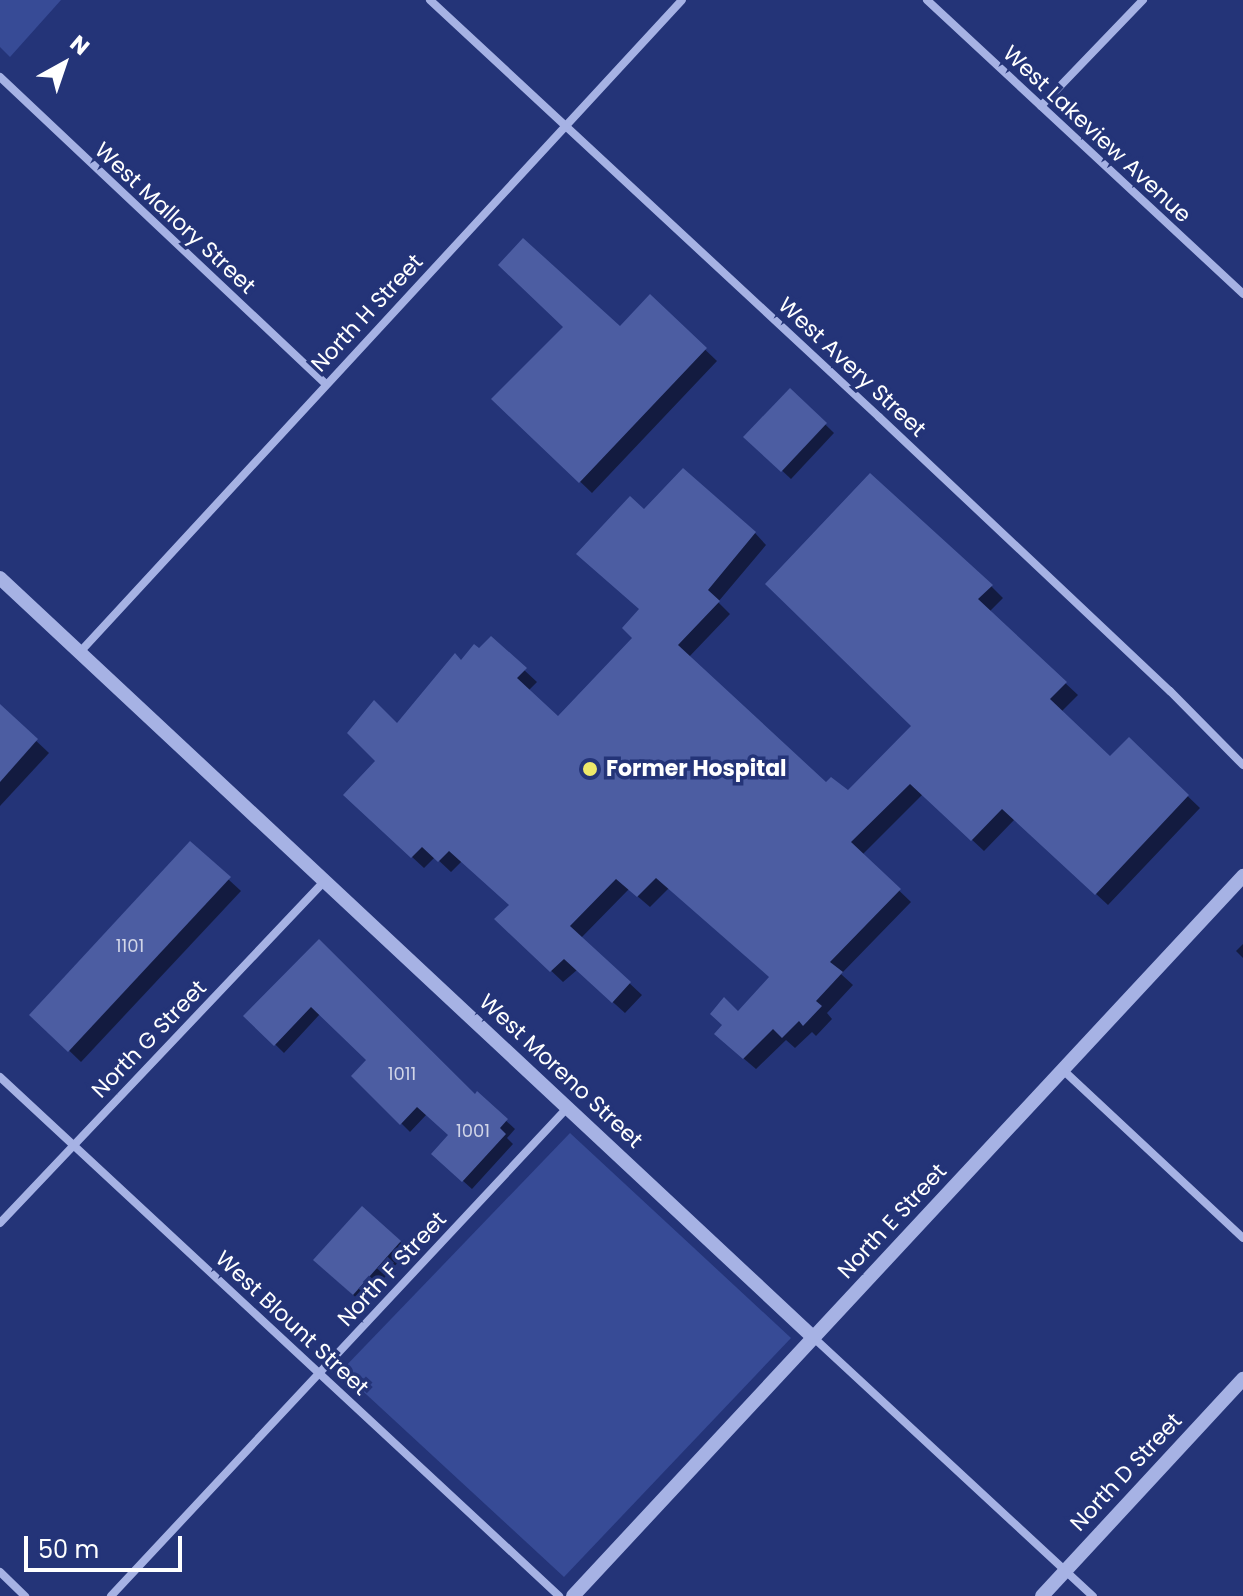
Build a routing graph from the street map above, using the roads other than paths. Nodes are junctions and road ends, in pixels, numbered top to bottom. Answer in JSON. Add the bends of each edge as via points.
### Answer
{"nodes":[{"id":1,"x":430,"y":0,"type":"edge"},
{"id":2,"x":682,"y":0,"type":"edge"},
{"id":3,"x":927,"y":0,"type":"edge"},
{"id":4,"x":1143,"y":0,"type":"edge"},
{"id":5,"x":0,"y":77,"type":"edge"},
{"id":6,"x":1041,"y":106,"type":"junction"},
{"id":7,"x":564,"y":125,"type":"junction"},
{"id":8,"x":1243,"y":294,"type":"edge"},
{"id":9,"x":326,"y":384,"type":"junction"},
{"id":10,"x":0,"y":578,"type":"edge"},
{"id":11,"x":80,"y":652,"type":"junction"},
{"id":12,"x":1243,"y":765,"type":"edge"},
{"id":13,"x":1243,"y":876,"type":"edge"},
{"id":14,"x":325,"y":881,"type":"junction"},
{"id":15,"x":1063,"y":1070,"type":"junction"},
{"id":16,"x":0,"y":1077,"type":"edge"},
{"id":17,"x":568,"y":1107,"type":"junction"},
{"id":18,"x":73,"y":1144,"type":"junction"},
{"id":19,"x":0,"y":1223,"type":"edge"},
{"id":20,"x":1243,"y":1238,"type":"edge"},
{"id":21,"x":814,"y":1338,"type":"junction"},
{"id":22,"x":319,"y":1374,"type":"junction"},
{"id":23,"x":1243,"y":1379,"type":"edge"},
{"id":24,"x":1065,"y":1571,"type":"junction"},
{"id":25,"x":0,"y":1572,"type":"edge"},
{"id":26,"x":25,"y":1596,"type":"edge"},
{"id":27,"x":111,"y":1596,"type":"edge"},
{"id":28,"x":559,"y":1596,"type":"edge"},
{"id":29,"x":573,"y":1596,"type":"edge"},
{"id":30,"x":1042,"y":1596,"type":"edge"},
{"id":31,"x":1093,"y":1596,"type":"edge"}],
"edges":[{"from":1,"to":7,"type":"street","name":"West Avery Street"},
{"from":2,"to":7,"type":"street","name":"North H Street"},
{"from":3,"to":6,"type":"street","name":"West Lakeview Avenue"},
{"from":4,"to":6,"type":"street"},
{"from":5,"to":9,"type":"street","name":"West Mallory Street"},
{"from":6,"to":8,"type":"street","name":"West Lakeview Avenue"},
{"from":7,"to":9,"type":"street","name":"North H Street"},
{"from":7,"to":12,"type":"street","name":"West Avery Street"},
{"from":9,"to":11,"type":"street","name":"North H Street"},
{"from":10,"to":11,"type":"street","name":"West Moreno Street"},
{"from":11,"to":14,"type":"street","name":"West Moreno Street"},
{"from":13,"to":15,"type":"street","name":"North E Street"},
{"from":14,"to":17,"type":"street","name":"West Moreno Street"},
{"from":14,"to":18,"type":"street","name":"North G Street"},
{"from":15,"to":20,"type":"street"},
{"from":15,"to":21,"type":"street","name":"North E Street"},
{"from":16,"to":18,"type":"street","name":"West Blount Street"},
{"from":17,"to":21,"type":"street","name":"West Moreno Street"},
{"from":17,"to":22,"type":"street","name":"North F Street"},
{"from":18,"to":19,"type":"street","name":"North G Street"},
{"from":18,"to":22,"type":"street","name":"West Blount Street"},
{"from":21,"to":24,"type":"street","name":"West Moreno Street"},
{"from":21,"to":29,"type":"street","name":"North E Street"},
{"from":22,"to":27,"type":"street","name":"North F Street"},
{"from":22,"to":28,"type":"street","name":"West Blount Street"},
{"from":23,"to":24,"type":"street","name":"North D Street"},
{"from":24,"to":30,"type":"street","name":"North D Street"},
{"from":24,"to":31,"type":"street","name":"West Moreno Street"},
{"from":25,"to":26,"type":"street"}]}
